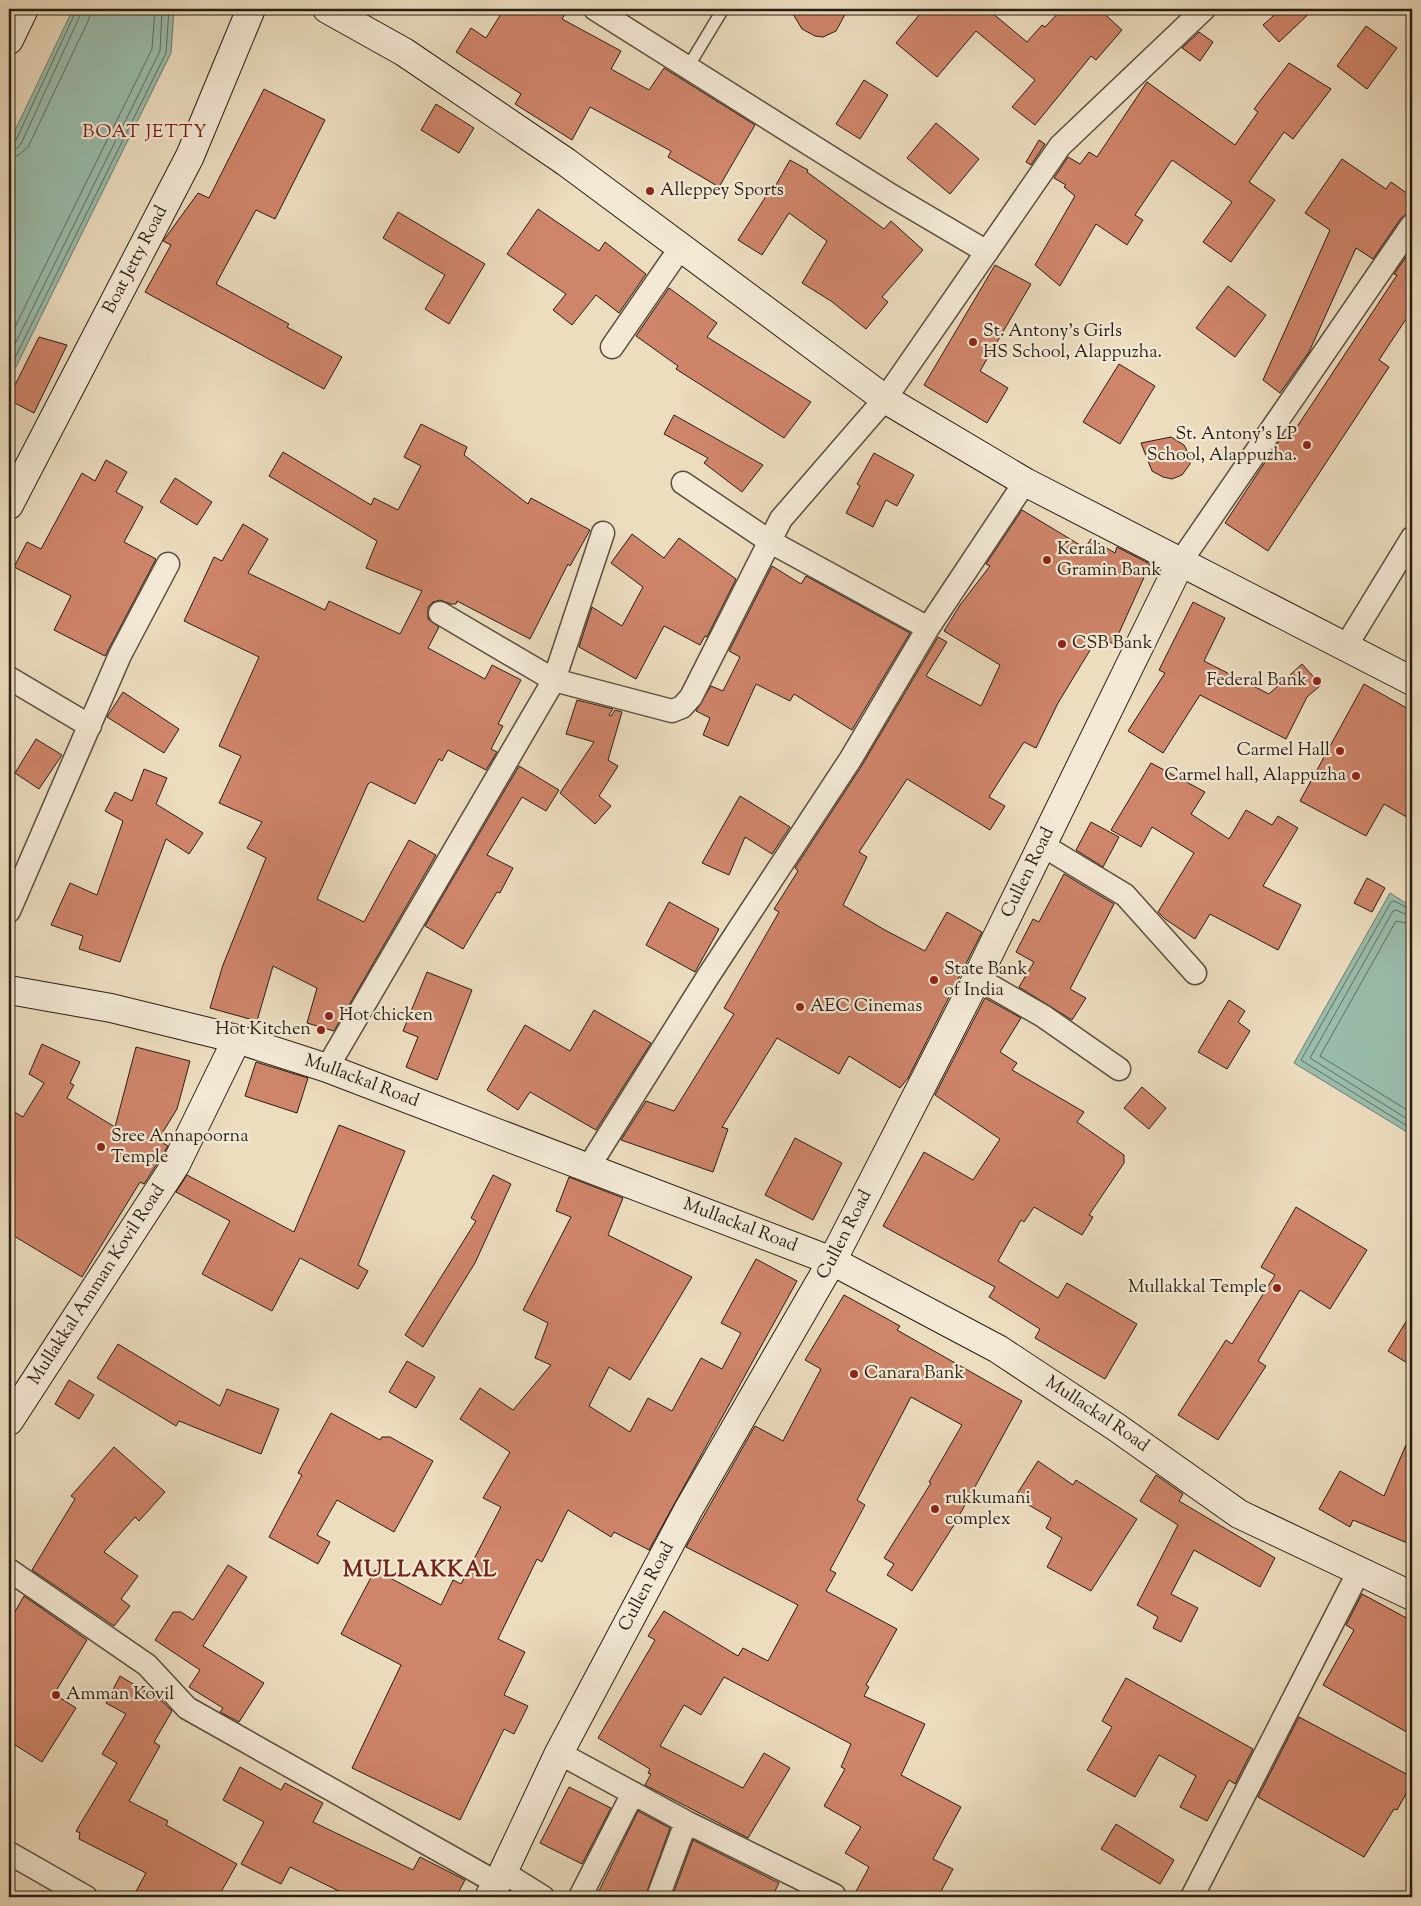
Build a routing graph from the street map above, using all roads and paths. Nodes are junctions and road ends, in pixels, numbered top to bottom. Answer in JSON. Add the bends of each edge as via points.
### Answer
{"nodes":[{"id":1,"x":24,"y":9,"type":"edge"},
{"id":2,"x":251,"y":9,"type":"edge"},
{"id":3,"x":327,"y":9,"type":"edge"},
{"id":4,"x":595,"y":9,"type":"edge"},
{"id":5,"x":723,"y":9,"type":"edge"},
{"id":6,"x":1204,"y":9,"type":"edge"},
{"id":7,"x":622,"y":16,"type":"edge"},
{"id":8,"x":9,"y":40,"type":"edge"},
{"id":9,"x":688,"y":67,"type":"junction"},
{"id":10,"x":1412,"y":224,"type":"edge"},
{"id":11,"x":681,"y":247,"type":"junction"},
{"id":12,"x":987,"y":252,"type":"junction"},
{"id":13,"x":612,"y":347,"type":"dead end"},
{"id":14,"x":885,"y":399,"type":"junction"},
{"id":15,"x":1025,"y":482,"type":"junction"},
{"id":16,"x":683,"y":483,"type":"dead end"},
{"id":17,"x":9,"y":505,"type":"edge"},
{"id":18,"x":603,"y":533,"type":"dead end"},
{"id":19,"x":1412,"y":538,"type":"edge"},
{"id":20,"x":769,"y":541,"type":"junction"},
{"id":21,"x":1181,"y":561,"type":"junction"},
{"id":22,"x":168,"y":564,"type":"dead end"},
{"id":23,"x":440,"y":613,"type":"dead end"},
{"id":24,"x":928,"y":628,"type":"junction"},
{"id":25,"x":1346,"y":646,"type":"junction"},
{"id":26,"x":9,"y":678,"type":"edge"},
{"id":27,"x":554,"y":680,"type":"junction"},
{"id":28,"x":1412,"y":681,"type":"edge"},
{"id":29,"x":90,"y":726,"type":"junction"},
{"id":30,"x":1042,"y":845,"type":"junction"},
{"id":31,"x":9,"y":911,"type":"edge"},
{"id":32,"x":1195,"y":973,"type":"dead end"},
{"id":33,"x":977,"y":978,"type":"junction"},
{"id":34,"x":9,"y":990,"type":"edge"},
{"id":35,"x":237,"y":1039,"type":"junction"},
{"id":36,"x":327,"y":1068,"type":"junction"},
{"id":37,"x":1119,"y":1069,"type":"dead end"},
{"id":38,"x":588,"y":1168,"type":"junction"},
{"id":39,"x":832,"y":1261,"type":"junction"},
{"id":40,"x":9,"y":1421,"type":"edge"},
{"id":41,"x":9,"y":1570,"type":"edge"},
{"id":42,"x":1359,"y":1571,"type":"junction"},
{"id":43,"x":1412,"y":1596,"type":"edge"},
{"id":44,"x":559,"y":1752,"type":"junction"},
{"id":45,"x":633,"y":1793,"type":"junction"},
{"id":46,"x":686,"y":1822,"type":"junction"},
{"id":47,"x":9,"y":1853,"type":"edge"},
{"id":48,"x":496,"y":1884,"type":"edge"},
{"id":49,"x":834,"y":1894,"type":"dead end"},
{"id":50,"x":86,"y":1897,"type":"edge"},
{"id":51,"x":543,"y":1897,"type":"edge"},
{"id":52,"x":580,"y":1897,"type":"edge"},
{"id":53,"x":658,"y":1897,"type":"edge"},
{"id":54,"x":1192,"y":1897,"type":"edge"}],
"edges":[{"from":1,"to":8,"type":"main road"},
{"from":2,"to":17,"type":"main road","name":"Boat Jetty Road","via":[[190,156]]},
{"from":3,"to":11,"type":"main road","via":[[420,63],[566,162]]},
{"from":4,"to":7,"type":"street"},
{"from":5,"to":9,"type":"lane"},
{"from":6,"to":12,"type":"street","via":[[1060,146]]},
{"from":7,"to":9,"type":"street"},
{"from":9,"to":12,"type":"street"},
{"from":10,"to":21,"type":"street"},
{"from":11,"to":13,"type":"street"},
{"from":11,"to":14,"type":"main road"},
{"from":12,"to":14,"type":"street"},
{"from":14,"to":15,"type":"main road"},
{"from":14,"to":20,"type":"street","via":[[781,519]]},
{"from":15,"to":21,"type":"main road"},
{"from":15,"to":24,"type":"street"},
{"from":16,"to":20,"type":"street"},
{"from":18,"to":27,"type":"street"},
{"from":19,"to":25,"type":"street"},
{"from":20,"to":24,"type":"street"},
{"from":20,"to":27,"type":"street","via":[[691,697],[682,707],[672,710]]},
{"from":21,"to":25,"type":"main road"},
{"from":21,"to":30,"type":"main road","name":"Cullen Road"},
{"from":22,"to":29,"type":"street","via":[[120,655]]},
{"from":23,"to":27,"type":"street"},
{"from":24,"to":38,"type":"street","via":[[850,760],[707,978]]},
{"from":25,"to":28,"type":"main road"},
{"from":26,"to":29,"type":"street"},
{"from":27,"to":36,"type":"street"},
{"from":29,"to":31,"type":"street"},
{"from":30,"to":32,"type":"street","via":[[1126,896]]},
{"from":30,"to":33,"type":"main road","name":"Cullen Road"},
{"from":33,"to":37,"type":"street","via":[[1043,1016]]},
{"from":33,"to":39,"type":"main road","name":"Cullen Road"},
{"from":34,"to":35,"type":"main road","name":"Mullackal Road","via":[[111,1008]]},
{"from":35,"to":36,"type":"main road","name":"Mullackal Road"},
{"from":35,"to":40,"type":"main road","name":"Mullakkal Amman Kovil Road","via":[[176,1164]]},
{"from":36,"to":38,"type":"main road","name":"Mullackal Road"},
{"from":38,"to":39,"type":"main road","name":"Mullackal Road"},
{"from":39,"to":42,"type":"main road","name":"Mullackal Road","via":[[998,1349],[1239,1514]]},
{"from":39,"to":44,"type":"main road","name":"Cullen Road","via":[[688,1510]]},
{"from":41,"to":48,"type":"street","via":[[147,1665],[187,1708]]},
{"from":42,"to":43,"type":"main road","name":"Mullackal Road"},
{"from":42,"to":54,"type":"street"},
{"from":44,"to":45,"type":"street"},
{"from":44,"to":48,"type":"main road","name":"Cullen Road"},
{"from":45,"to":46,"type":"street"},
{"from":45,"to":52,"type":"street"},
{"from":46,"to":49,"type":"street"},
{"from":46,"to":53,"type":"street"},
{"from":47,"to":50,"type":"street"},
{"from":48,"to":51,"type":"street"}]}
